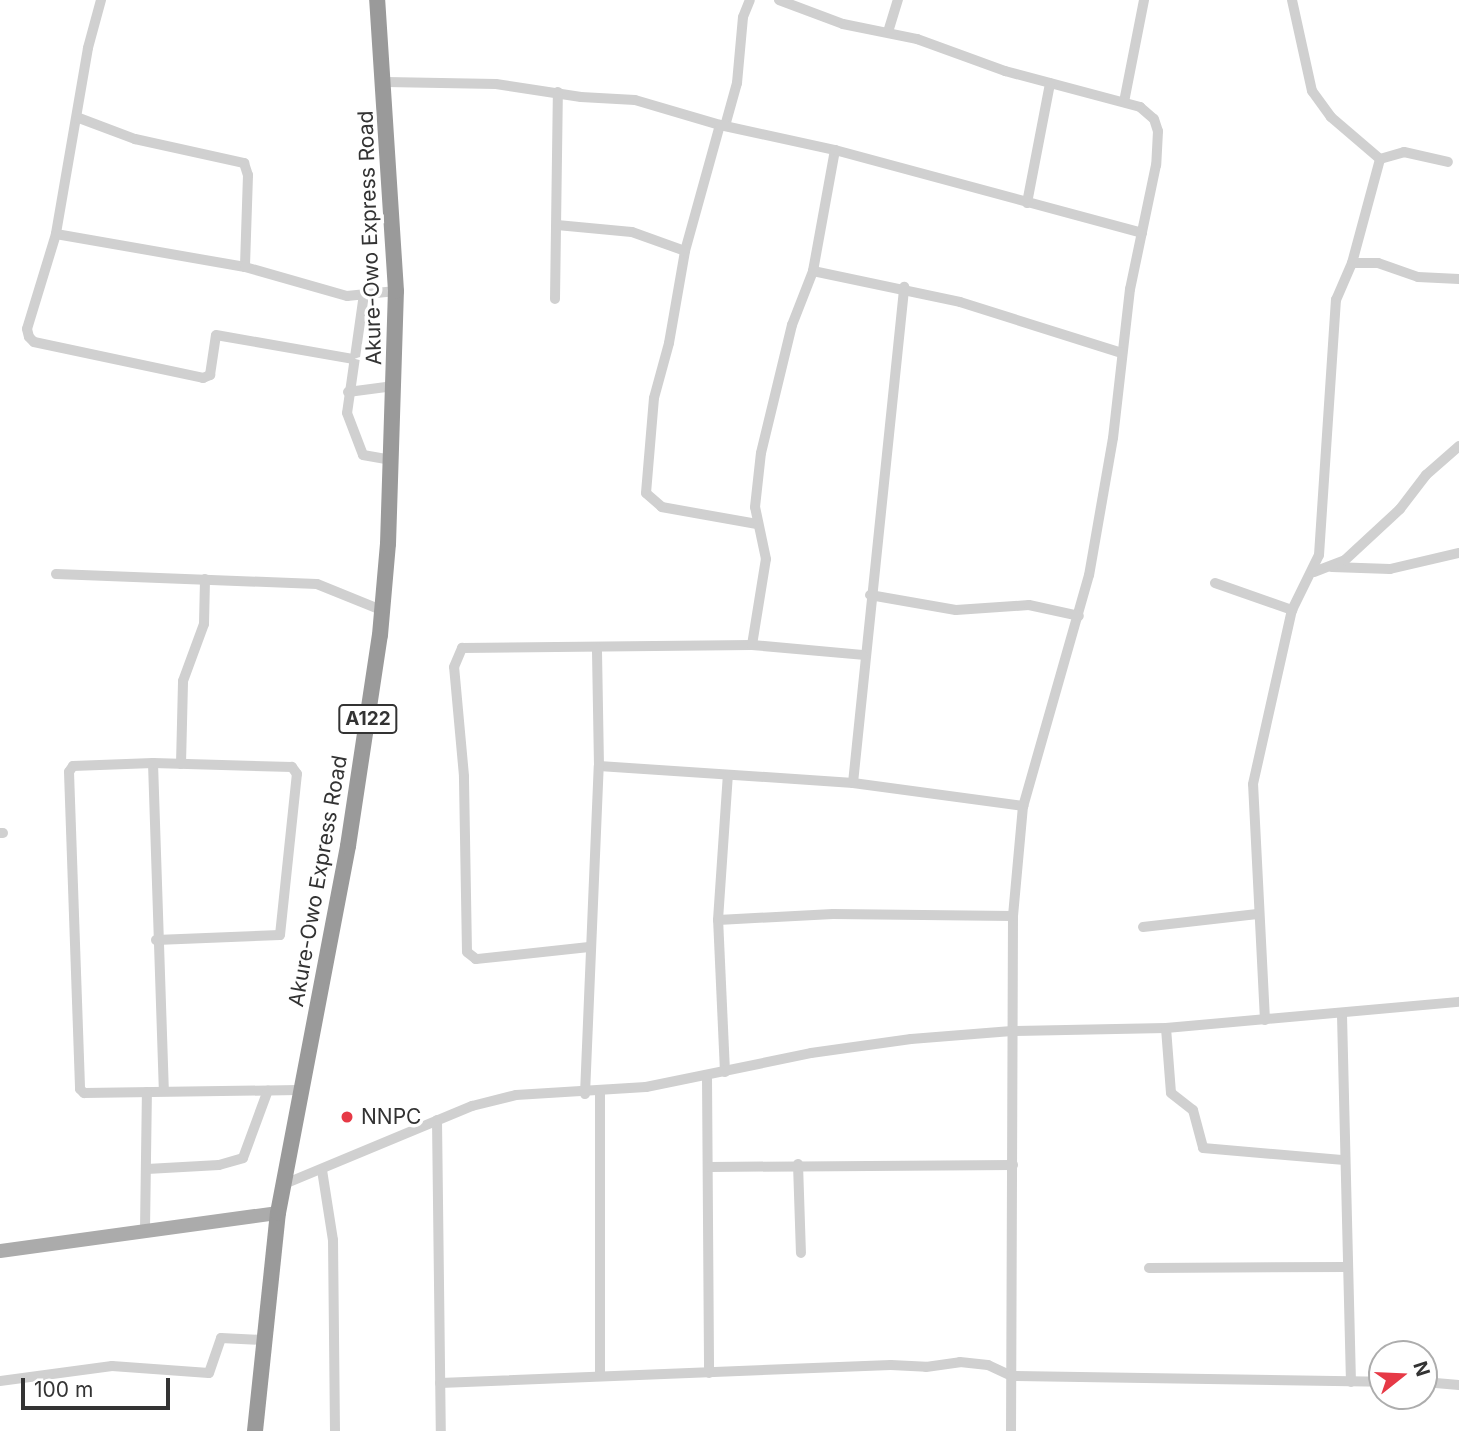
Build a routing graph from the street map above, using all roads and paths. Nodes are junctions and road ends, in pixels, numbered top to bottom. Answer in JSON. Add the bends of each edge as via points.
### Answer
{"nodes":[{"id":1,"x":101,"y":0,"type":"edge"},
{"id":2,"x":377,"y":0,"type":"edge"},
{"id":3,"x":750,"y":0,"type":"edge"},
{"id":4,"x":779,"y":0,"type":"edge"},
{"id":5,"x":898,"y":0,"type":"edge"},
{"id":6,"x":1144,"y":0,"type":"edge"},
{"id":7,"x":1292,"y":0,"type":"edge"},
{"id":8,"x":888,"y":32,"type":"junction"},
{"id":9,"x":386,"y":82,"type":"junction"},
{"id":10,"x":1050,"y":83,"type":"junction"},
{"id":11,"x":558,"y":92,"type":"junction"},
{"id":12,"x":1124,"y":102,"type":"junction"},
{"id":13,"x":79,"y":118,"type":"junction"},
{"id":14,"x":722,"y":126,"type":"junction"},
{"id":15,"x":835,"y":150,"type":"junction"},
{"id":16,"x":1380,"y":159,"type":"junction"},
{"id":17,"x":1448,"y":162,"type":"dead end"},
{"id":18,"x":1027,"y":203,"type":"junction"},
{"id":19,"x":557,"y":225,"type":"junction"},
{"id":20,"x":1142,"y":233,"type":"junction"},
{"id":21,"x":56,"y":234,"type":"junction"},
{"id":22,"x":685,"y":251,"type":"junction"},
{"id":23,"x":1352,"y":263,"type":"junction"},
{"id":24,"x":245,"y":267,"type":"junction"},
{"id":25,"x":813,"y":271,"type":"junction"},
{"id":26,"x":1459,"y":279,"type":"edge"},
{"id":27,"x":904,"y":287,"type":"junction"},
{"id":28,"x":396,"y":292,"type":"junction"},
{"id":29,"x":364,"y":294,"type":"junction"},
{"id":30,"x":555,"y":299,"type":"dead end"},
{"id":31,"x":1122,"y":353,"type":"junction"},
{"id":32,"x":354,"y":359,"type":"junction"},
{"id":33,"x":394,"y":386,"type":"junction"},
{"id":34,"x":348,"y":392,"type":"junction"},
{"id":35,"x":1459,"y":446,"type":"edge"},
{"id":36,"x":392,"y":460,"type":"junction"},
{"id":37,"x":757,"y":524,"type":"junction"},
{"id":38,"x":1459,"y":553,"type":"edge"},
{"id":39,"x":1332,"y":567,"type":"junction"},
{"id":40,"x":1314,"y":572,"type":"junction"},
{"id":41,"x":56,"y":574,"type":"dead end"},
{"id":42,"x":205,"y":579,"type":"junction"},
{"id":43,"x":1215,"y":583,"type":"dead end"},
{"id":44,"x":870,"y":595,"type":"junction"},
{"id":45,"x":381,"y":610,"type":"junction"},
{"id":46,"x":1292,"y":610,"type":"junction"},
{"id":47,"x":1079,"y":617,"type":"junction"},
{"id":48,"x":752,"y":645,"type":"junction"},
{"id":49,"x":597,"y":648,"type":"junction"},
{"id":50,"x":863,"y":655,"type":"junction"},
{"id":51,"x":153,"y":763,"type":"junction"},
{"id":52,"x":181,"y":764,"type":"junction"},
{"id":53,"x":598,"y":766,"type":"junction"},
{"id":54,"x":728,"y":775,"type":"junction"},
{"id":55,"x":853,"y":783,"type":"junction"},
{"id":56,"x":1023,"y":806,"type":"junction"},
{"id":57,"x":1256,"y":915,"type":"junction"},
{"id":58,"x":1013,"y":916,"type":"junction"},
{"id":59,"x":718,"y":920,"type":"junction"},
{"id":60,"x":1143,"y":927,"type":"dead end"},
{"id":61,"x":156,"y":940,"type":"junction"},
{"id":62,"x":589,"y":947,"type":"junction"},
{"id":63,"x":1459,"y":1002,"type":"edge"},
{"id":64,"x":1342,"y":1015,"type":"junction"},
{"id":65,"x":1265,"y":1020,"type":"junction"},
{"id":66,"x":1166,"y":1028,"type":"junction"},
{"id":67,"x":1012,"y":1031,"type":"junction"},
{"id":68,"x":725,"y":1072,"type":"junction"},
{"id":69,"x":707,"y":1077,"type":"junction"},
{"id":70,"x":268,"y":1090,"type":"junction"},
{"id":71,"x":298,"y":1090,"type":"junction"},
{"id":72,"x":164,"y":1091,"type":"junction"},
{"id":73,"x":147,"y":1092,"type":"junction"},
{"id":74,"x":600,"y":1093,"type":"junction"},
{"id":75,"x":585,"y":1094,"type":"junction"},
{"id":76,"x":437,"y":1120,"type":"junction"},
{"id":77,"x":1345,"y":1160,"type":"junction"},
{"id":78,"x":798,"y":1164,"type":"junction"},
{"id":79,"x":1013,"y":1165,"type":"junction"},
{"id":80,"x":710,"y":1167,"type":"junction"},
{"id":81,"x":147,"y":1169,"type":"junction"},
{"id":82,"x":322,"y":1170,"type":"junction"},
{"id":83,"x":282,"y":1185,"type":"junction"},
{"id":84,"x":278,"y":1213,"type":"junction"},
{"id":85,"x":145,"y":1230,"type":"junction"},
{"id":86,"x":0,"y":1251,"type":"edge"},
{"id":87,"x":801,"y":1253,"type":"dead end"},
{"id":88,"x":1347,"y":1266,"type":"junction"},
{"id":89,"x":1149,"y":1268,"type":"dead end"},
{"id":90,"x":262,"y":1340,"type":"junction"},
{"id":91,"x":709,"y":1373,"type":"junction"},
{"id":92,"x":600,"y":1374,"type":"junction"},
{"id":93,"x":1012,"y":1376,"type":"junction"},
{"id":94,"x":0,"y":1381,"type":"edge"},
{"id":95,"x":1351,"y":1382,"type":"junction"},
{"id":96,"x":1368,"y":1382,"type":"edge"},
{"id":97,"x":440,"y":1383,"type":"junction"},
{"id":98,"x":1438,"y":1383,"type":"edge"},
{"id":99,"x":1459,"y":1385,"type":"edge"},
{"id":100,"x":255,"y":1431,"type":"edge"},
{"id":101,"x":335,"y":1431,"type":"edge"},
{"id":102,"x":441,"y":1431,"type":"edge"},
{"id":103,"x":1011,"y":1431,"type":"edge"}],
"edges":[{"from":1,"to":13,"type":"street","via":[[88,48]]},
{"from":2,"to":9,"type":"highway","name":"Akure-Owo Express Road","number":"A122"},
{"from":3,"to":14,"type":"street","via":[[743,17],[737,83]]},
{"from":4,"to":8,"type":"street","via":[[843,24]]},
{"from":5,"to":8,"type":"street"},
{"from":6,"to":12,"type":"street"},
{"from":7,"to":16,"type":"street","via":[[1312,91],[1331,117]]},
{"from":8,"to":10,"type":"street"},
{"from":9,"to":11,"type":"street","via":[[496,83]]},
{"from":9,"to":28,"type":"highway","name":"Akure-Owo Express Road","number":"A122"},
{"from":10,"to":12,"type":"street"},
{"from":10,"to":18,"type":"street"},
{"from":11,"to":14,"type":"street","via":[[643,102]]},
{"from":11,"to":19,"type":"street"},
{"from":12,"to":20,"type":"street","via":[[1148,112],[1158,131]]},
{"from":13,"to":21,"type":"street"},
{"from":13,"to":24,"type":"street","via":[[135,139],[244,163],[248,175]]},
{"from":14,"to":15,"type":"street"},
{"from":14,"to":22,"type":"street"},
{"from":15,"to":18,"type":"street"},
{"from":15,"to":25,"type":"street"},
{"from":16,"to":17,"type":"street","via":[[1404,152]]},
{"from":16,"to":23,"type":"street"},
{"from":18,"to":20,"type":"street"},
{"from":19,"to":22,"type":"street","via":[[632,232]]},
{"from":19,"to":30,"type":"street"},
{"from":20,"to":31,"type":"street"},
{"from":21,"to":24,"type":"street"},
{"from":21,"to":32,"type":"street","via":[[27,329],[34,342],[203,378],[210,375],[212,338],[216,335]]},
{"from":22,"to":37,"type":"street","via":[[654,398],[646,493],[662,507]]},
{"from":23,"to":26,"type":"street","via":[[1378,263],[1418,277]]},
{"from":23,"to":40,"type":"street","via":[[1336,300]]},
{"from":24,"to":29,"type":"street","via":[[321,291]]},
{"from":25,"to":27,"type":"street"},
{"from":25,"to":37,"type":"street","via":[[792,325],[761,453]]},
{"from":27,"to":31,"type":"street"},
{"from":27,"to":44,"type":"street","via":[[888,469]]},
{"from":28,"to":29,"type":"street"},
{"from":28,"to":33,"type":"highway","name":"Akure-Owo Express Road","number":"A122"},
{"from":29,"to":32,"type":"street"},
{"from":31,"to":47,"type":"street","via":[[1102,506]]},
{"from":32,"to":34,"type":"street"},
{"from":33,"to":34,"type":"street"},
{"from":33,"to":36,"type":"highway","name":"Akure-Owo Express Road","number":"A122"},
{"from":34,"to":36,"type":"street","via":[[347,413],[360,451],[370,458]]},
{"from":35,"to":39,"type":"street","via":[[1426,475],[1381,527]]},
{"from":36,"to":45,"type":"highway","name":"Akure-Owo Express Road","number":"A122"},
{"from":37,"to":48,"type":"street","via":[[766,559]]},
{"from":38,"to":39,"type":"street","via":[[1390,569]]},
{"from":39,"to":40,"type":"street"},
{"from":40,"to":46,"type":"street"},
{"from":41,"to":42,"type":"street"},
{"from":42,"to":45,"type":"street","via":[[327,585]]},
{"from":42,"to":52,"type":"street","via":[[204,624],[183,681]]},
{"from":43,"to":46,"type":"street"},
{"from":44,"to":47,"type":"street","via":[[956,610],[1029,605]]},
{"from":44,"to":50,"type":"street"},
{"from":45,"to":71,"type":"highway","name":"Akure-Owo Express Road","number":"A122","via":[[348,846]]},
{"from":46,"to":57,"type":"street","via":[[1253,784]]},
{"from":47,"to":56,"type":"street"},
{"from":48,"to":49,"type":"street"},
{"from":48,"to":50,"type":"street"},
{"from":49,"to":53,"type":"street"},
{"from":49,"to":62,"type":"street","via":[[471,646],[457,654],[454,667],[464,776],[467,952],[476,958]]},
{"from":50,"to":55,"type":"street"},
{"from":51,"to":52,"type":"street"},
{"from":51,"to":61,"type":"street"},
{"from":51,"to":73,"type":"street","via":[[73,766],[69,772],[77,1083],[84,1093]]},
{"from":52,"to":61,"type":"street","via":[[294,769],[282,931],[275,936]]},
{"from":53,"to":54,"type":"street"},
{"from":53,"to":62,"type":"street"},
{"from":54,"to":55,"type":"street"},
{"from":54,"to":59,"type":"street"},
{"from":55,"to":56,"type":"street"},
{"from":56,"to":58,"type":"street"},
{"from":57,"to":60,"type":"street"},
{"from":57,"to":65,"type":"street"},
{"from":58,"to":59,"type":"street","via":[[833,914]]},
{"from":58,"to":67,"type":"street"},
{"from":59,"to":68,"type":"street"},
{"from":61,"to":72,"type":"street"},
{"from":62,"to":75,"type":"street"},
{"from":63,"to":64,"type":"street"},
{"from":64,"to":65,"type":"street"},
{"from":64,"to":77,"type":"street"},
{"from":65,"to":66,"type":"street"},
{"from":66,"to":67,"type":"street"},
{"from":66,"to":77,"type":"street","via":[[1171,1093],[1193,1110],[1203,1148]]},
{"from":67,"to":68,"type":"street","via":[[911,1039]]},
{"from":67,"to":79,"type":"street"},
{"from":68,"to":69,"type":"street"},
{"from":69,"to":74,"type":"street"},
{"from":69,"to":80,"type":"street"},
{"from":70,"to":71,"type":"street"},
{"from":70,"to":72,"type":"street"},
{"from":70,"to":81,"type":"street","via":[[243,1158],[219,1165]]},
{"from":71,"to":83,"type":"highway","name":"Akure-Owo Express Road","number":"A122"},
{"from":72,"to":73,"type":"street"},
{"from":73,"to":81,"type":"street"},
{"from":74,"to":75,"type":"street"},
{"from":74,"to":92,"type":"street"},
{"from":75,"to":76,"type":"street","via":[[516,1095]]},
{"from":76,"to":82,"type":"street"},
{"from":76,"to":97,"type":"street"},
{"from":77,"to":88,"type":"street"},
{"from":78,"to":79,"type":"street"},
{"from":78,"to":80,"type":"street"},
{"from":78,"to":87,"type":"street"},
{"from":79,"to":93,"type":"street"},
{"from":80,"to":91,"type":"street"},
{"from":81,"to":85,"type":"street"},
{"from":82,"to":83,"type":"street"},
{"from":82,"to":101,"type":"street","via":[[333,1240]]},
{"from":83,"to":84,"type":"highway","name":"Akure-Owo Express Road","number":"A122"},
{"from":84,"to":85,"type":"main road"},
{"from":84,"to":90,"type":"highway","name":"Akure-Owo Express Road","number":"A122"},
{"from":85,"to":86,"type":"main road"},
{"from":88,"to":89,"type":"street"},
{"from":88,"to":95,"type":"street"},
{"from":90,"to":94,"type":"street","via":[[221,1338],[209,1373],[112,1366]]},
{"from":90,"to":100,"type":"highway","name":"Akure-Owo Express Road","number":"A122"},
{"from":91,"to":92,"type":"street"},
{"from":91,"to":93,"type":"street","via":[[926,1367],[960,1362]]},
{"from":92,"to":97,"type":"street"},
{"from":93,"to":95,"type":"street"},
{"from":93,"to":103,"type":"street"},
{"from":95,"to":96,"type":"street"},
{"from":97,"to":102,"type":"street"},
{"from":98,"to":99,"type":"street"}]}
